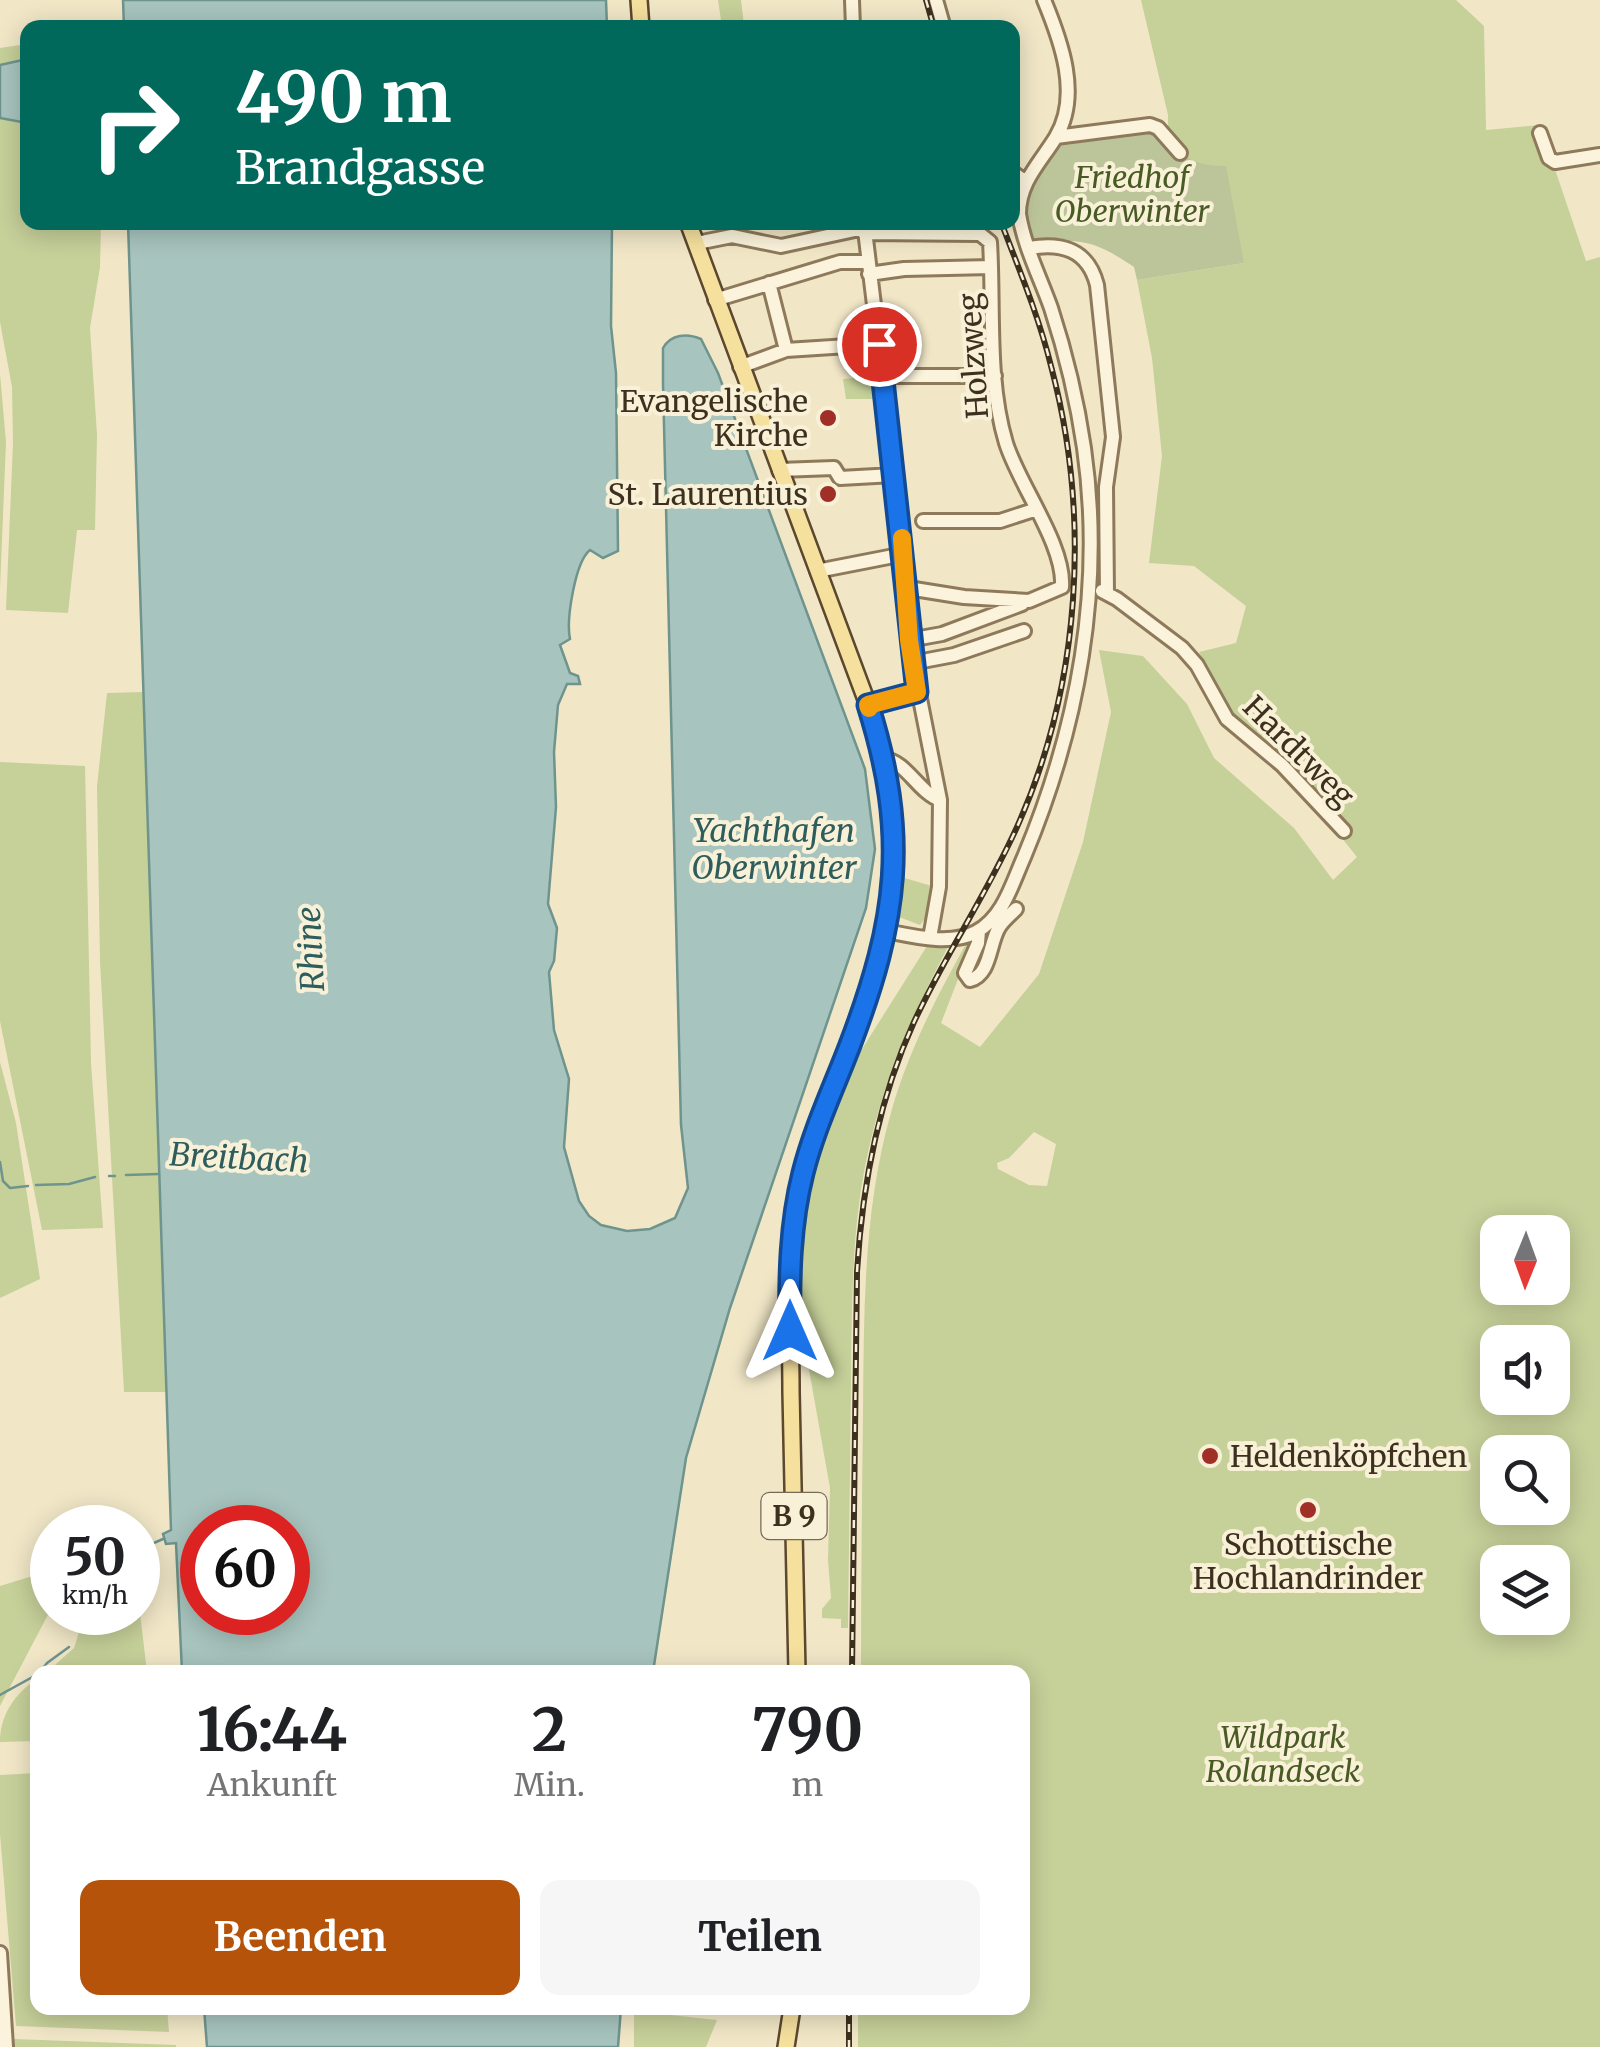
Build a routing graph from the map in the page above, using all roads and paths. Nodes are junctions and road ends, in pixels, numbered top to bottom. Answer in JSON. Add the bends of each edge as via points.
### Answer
{"nodes":[{"id":1,"x":1044,"y":0,"type":"edge"},
{"id":2,"x":1540,"y":133,"type":"dead end"},
{"id":3,"x":1056,"y":137,"type":"junction"},
{"id":4,"x":1180,"y":153,"type":"dead end"},
{"id":5,"x":1600,"y":155,"type":"edge"},
{"id":6,"x":1020,"y":178,"type":"edge"},
{"id":7,"x":1026,"y":182,"type":"junction"},
{"id":8,"x":1020,"y":199,"type":"edge"},
{"id":9,"x":1020,"y":217,"type":"edge"},
{"id":10,"x":691,"y":230,"type":"edge"},
{"id":11,"x":727,"y":230,"type":"edge"},
{"id":12,"x":732,"y":230,"type":"edge"},
{"id":13,"x":855,"y":230,"type":"edge"},
{"id":14,"x":864,"y":230,"type":"edge"},
{"id":15,"x":903,"y":230,"type":"edge"},
{"id":16,"x":696,"y":244,"type":"junction"},
{"id":17,"x":1029,"y":248,"type":"junction"},
{"id":18,"x":991,"y":267,"type":"junction"},
{"id":19,"x":869,"y":268,"type":"junction"},
{"id":20,"x":769,"y":284,"type":"junction"},
{"id":21,"x":715,"y":300,"type":"junction"},
{"id":22,"x":879,"y":344,"type":"junction"},
{"id":23,"x":786,"y":350,"type":"junction"},
{"id":24,"x":740,"y":367,"type":"junction"},
{"id":25,"x":882,"y":376,"type":"junction"},
{"id":26,"x":996,"y":376,"type":"junction"},
{"id":27,"x":779,"y":470,"type":"junction"},
{"id":28,"x":894,"y":480,"type":"junction"},
{"id":29,"x":1037,"y":509,"type":"junction"},
{"id":30,"x":923,"y":522,"type":"dead end"},
{"id":31,"x":904,"y":554,"type":"junction"},
{"id":32,"x":817,"y":571,"type":"junction"},
{"id":33,"x":908,"y":588,"type":"junction"},
{"id":34,"x":1089,"y":590,"type":"junction"},
{"id":35,"x":1107,"y":593,"type":"junction"},
{"id":36,"x":1029,"y":601,"type":"junction"},
{"id":37,"x":1024,"y":631,"type":"dead end"},
{"id":38,"x":909,"y":640,"type":"junction"},
{"id":39,"x":912,"y":662,"type":"junction"},
{"id":40,"x":917,"y":692,"type":"junction"},
{"id":41,"x":868,"y":705,"type":"junction"},
{"id":42,"x":884,"y":759,"type":"junction"},
{"id":43,"x":940,"y":800,"type":"junction"},
{"id":44,"x":1344,"y":831,"type":"dead end"},
{"id":45,"x":1016,"y":909,"type":"dead end"},
{"id":46,"x":886,"y":930,"type":"junction"},
{"id":47,"x":979,"y":931,"type":"junction"},
{"id":48,"x":930,"y":938,"type":"junction"},
{"id":49,"x":797,"y":1665,"type":"edge"},
{"id":50,"x":0,"y":1952,"type":"edge"},
{"id":51,"x":791,"y":2015,"type":"edge"},
{"id":52,"x":6,"y":2047,"type":"edge"},
{"id":53,"x":786,"y":2047,"type":"edge"}],
"edges":[{"from":1,"to":3,"type":"street","via":[[1067,80]]},
{"from":2,"to":5,"type":"street","via":[[1555,162]]},
{"from":3,"to":4,"type":"street","via":[[1150,126]]},
{"from":3,"to":7,"type":"street"},
{"from":6,"to":7,"type":"street"},
{"from":7,"to":8,"type":"street"},
{"from":9,"to":17,"type":"street"},
{"from":10,"to":16,"type":"main road","number":"B 9"},
{"from":11,"to":16,"type":"street"},
{"from":12,"to":13,"type":"street","via":[[781,246]]},
{"from":14,"to":19,"type":"street"},
{"from":15,"to":18,"type":"street","name":"Holzweg","via":[[980,234],[990,242]]},
{"from":16,"to":21,"type":"main road","number":"B 9"},
{"from":17,"to":34,"type":"street","via":[[1065,352],[1079,418]]},
{"from":17,"to":35,"type":"street","via":[[1057,245],[1079,254],[1096,285],[1112,438]]},
{"from":18,"to":19,"type":"street"},
{"from":18,"to":26,"type":"street","name":"Holzweg"},
{"from":19,"to":20,"type":"street","via":[[840,262]]},
{"from":19,"to":22,"type":"street"},
{"from":20,"to":21,"type":"street"},
{"from":20,"to":23,"type":"street"},
{"from":21,"to":24,"type":"main road","number":"B 9"},
{"from":22,"to":23,"type":"street"},
{"from":22,"to":25,"type":"street"},
{"from":23,"to":24,"type":"street"},
{"from":24,"to":27,"type":"main road","number":"B 9"},
{"from":25,"to":26,"type":"street"},
{"from":25,"to":28,"type":"street"},
{"from":26,"to":29,"type":"street","name":"Holzweg","via":[[1006,442]]},
{"from":27,"to":28,"type":"street","via":[[834,468],[840,478]]},
{"from":27,"to":32,"type":"main road","number":"B 9"},
{"from":28,"to":31,"type":"street"},
{"from":29,"to":30,"type":"street","via":[[1000,521]]},
{"from":29,"to":36,"type":"street","name":"Holzweg","via":[[1062,588]]},
{"from":31,"to":32,"type":"street"},
{"from":31,"to":33,"type":"street"},
{"from":32,"to":41,"type":"main road","number":"B 9"},
{"from":33,"to":36,"type":"street"},
{"from":33,"to":38,"type":"street"},
{"from":34,"to":35,"type":"street","name":"Hardtweg"},
{"from":34,"to":47,"type":"street","via":[[1062,754],[1005,900]]},
{"from":35,"to":44,"type":"street","name":"Hardtweg","via":[[1182,648],[1227,719]]},
{"from":36,"to":38,"type":"street"},
{"from":37,"to":39,"type":"street"},
{"from":38,"to":39,"type":"street"},
{"from":39,"to":40,"type":"street"},
{"from":40,"to":41,"type":"street"},
{"from":40,"to":43,"type":"street"},
{"from":41,"to":42,"type":"main road","number":"B 9"},
{"from":42,"to":43,"type":"street"},
{"from":42,"to":46,"type":"main road","number":"B 9","via":[[894,817]]},
{"from":43,"to":48,"type":"street","via":[[939,886]]},
{"from":45,"to":47,"type":"street","via":[[1000,925],[983,971],[970,980],[966,974]]},
{"from":46,"to":48,"type":"street"},
{"from":46,"to":49,"type":"main road","number":"B 9","via":[[802,1176],[792,1245]]},
{"from":47,"to":48,"type":"street"},
{"from":50,"to":52,"type":"street"},
{"from":51,"to":53,"type":"main road"}]}
